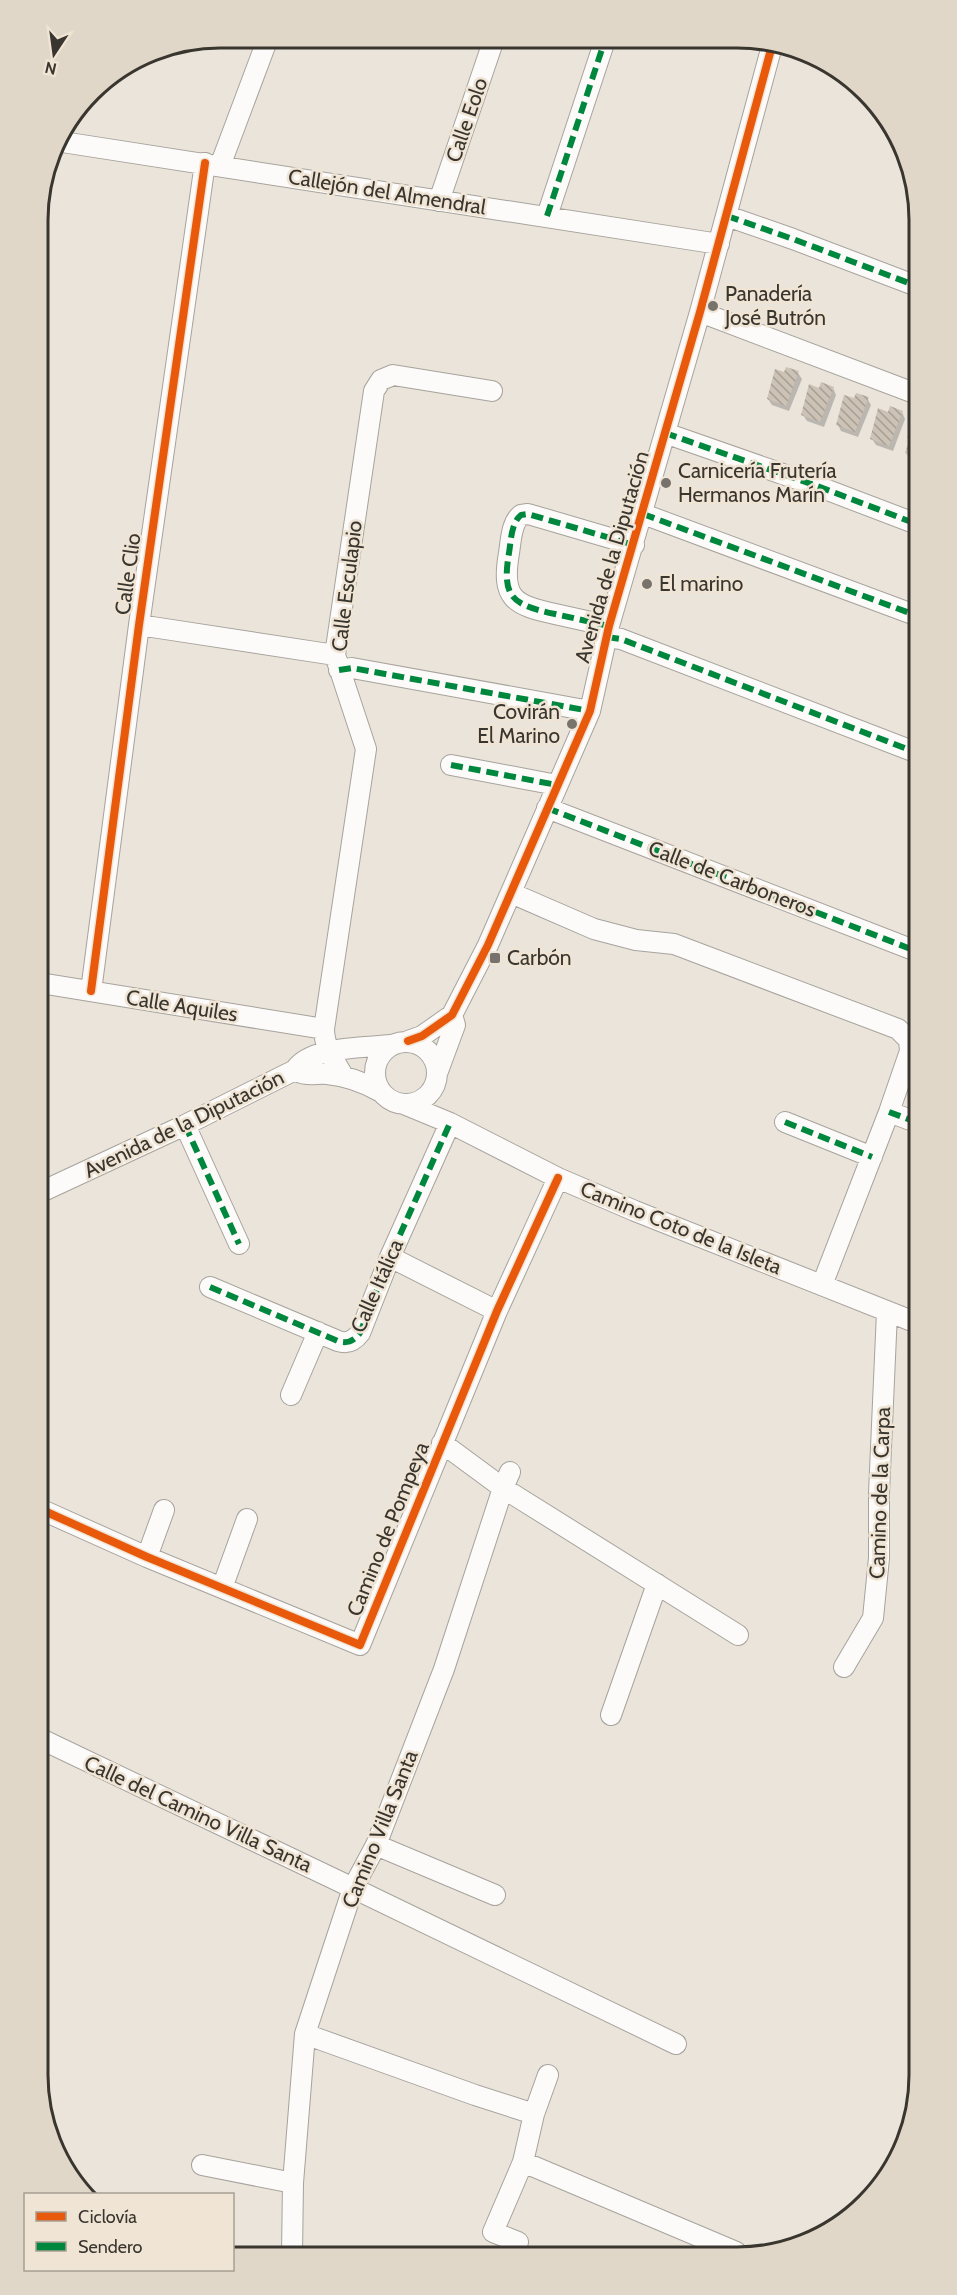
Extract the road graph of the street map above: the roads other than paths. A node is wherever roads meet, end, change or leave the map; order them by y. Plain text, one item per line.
1 (264, 48) edge
2 (491, 48) edge
3 (602, 48) edge
4 (771, 51) edge
5 (67, 143) edge
6 (212, 165) junction
7 (439, 201) junction
8 (547, 216) junction
9 (727, 216) junction
10 (719, 244) junction
11 (909, 283) edge
12 (700, 312) junction
13 (492, 391) dead end
14 (909, 391) edge
15 (665, 433) junction
16 (643, 514) junction
17 (909, 522) edge
18 (634, 545) junction
19 (909, 613) edge
20 (139, 625) junction
21 (608, 632) junction
22 (337, 662) junction
23 (590, 711) junction
24 (909, 750) edge
25 (451, 765) dead end
26 (557, 785) junction
27 (547, 808) junction
28 (511, 893) junction
29 (909, 948) edge
30 (48, 984) edge
31 (91, 991) junction
32 (452, 1015) junction
33 (324, 1029) junction
34 (909, 1040) edge
35 (400, 1043) junction
36 (329, 1052) junction
37 (909, 1054) edge
38 (294, 1071) junction
39 (438, 1075) junction
40 (344, 1077) junction
41 (381, 1092) junction
42 (404, 1104) junction
43 (889, 1112) junction
44 (909, 1119) edge
45 (785, 1122) dead end
46 (450, 1123) junction
47 (185, 1125) junction
48 (872, 1157) junction
49 (558, 1178) junction
50 (48, 1189) edge
51 (239, 1244) dead end
52 (390, 1257) junction
53 (822, 1285) junction
54 (210, 1287) dead end
55 (497, 1311) junction
56 (887, 1312) junction
57 (909, 1320) edge
58 (318, 1332) junction
59 (291, 1395) dead end
60 (442, 1443) junction
61 (506, 1480) junction
62 (164, 1510) dead end
63 (48, 1513) edge
64 (247, 1519) dead end
65 (147, 1557) junction
66 (657, 1584) junction
67 (222, 1588) junction
68 (738, 1635) dead end
69 (844, 1667) dead end
70 (611, 1715) dead end
71 (48, 1743) edge
72 (376, 1845) junction
73 (353, 1888) junction
74 (495, 1895) dead end
75 (305, 2034) junction
76 (676, 2044) dead end
77 (548, 2075) dead end
78 (534, 2114) junction
79 (523, 2162) junction
80 (202, 2164) dead end
81 (293, 2183) junction
82 (518, 2242) dead end
83 (292, 2247) edge
84 (724, 2247) edge

1 - 6 street, Calle Clio
2 - 7 street, Calle Eolo
3 - 8 street
4 - 9 street, Avenida de la Diputación
5 - 6 street, Callejón del Almendral
6 - 7 street, Callejón del Almendral
6 - 20 street, Calle Clio
7 - 8 street, Callejón del Almendral
8 - 10 street, Callejón del Almendral
9 - 10 street, Avenida de la Diputación
9 - 11 street
10 - 12 street, Avenida de la Diputación
12 - 14 street
12 - 15 street, Avenida de la Diputación
13 - 22 street, Calle Esculapio
15 - 16 street, Avenida de la Diputación
15 - 17 street
16 - 18 street, Avenida de la Diputación
16 - 19 street
18 - 21 street, Avenida de la Diputación
18 - 21 street
20 - 22 street
20 - 31 street, Calle Clio
21 - 23 street, Avenida de la Diputación
21 - 24 street
22 - 23 street
22 - 33 street, Calle Esculapio
23 - 26 street, Avenida de la Diputación
25 - 26 street
26 - 27 street, Avenida de la Diputación
27 - 28 street, Avenida de la Diputación
27 - 29 street, Calle de Carboneros
28 - 32 street, Avenida de la Diputación
28 - 34 street
30 - 31 street, Calle Aquiles
31 - 33 street, Calle Aquiles
32 - 35 street, Avenida de la Diputación
32 - 39 street, Avenida de la Diputación
33 - 36 street, Calle Esculapio
35 - 36 street, Avenida de la Diputación
35 - 39 street
35 - 41 street
36 - 38 street, Avenida de la Diputación
36 - 40 street, Calle Esculapio
37 - 43 street
38 - 40 street, Avenida de la Diputación
38 - 47 street, Avenida de la Diputación
39 - 42 street
39 - 46 street
40 - 41 street, Avenida de la Diputación
41 - 42 street
42 - 46 street, Camino Coto de la Isleta
43 - 44 street
43 - 48 street
45 - 48 street
46 - 49 street, Camino Coto de la Isleta
46 - 52 street, Calle Itálica
47 - 50 street, Avenida de la Diputación
47 - 51 street
48 - 53 street
49 - 53 street, Camino Coto de la Isleta
49 - 55 street, Camino de Pompeya
52 - 55 street
52 - 58 street, Calle Itálica
53 - 56 street, Camino Coto de la Isleta
54 - 58 street, Calle Itálica
55 - 60 street, Camino de Pompeya
56 - 57 street, Camino Coto de la Isleta
56 - 69 street, Camino de la Carpa
58 - 59 street
60 - 61 street
60 - 67 street, Camino de Pompeya
61 - 66 street
61 - 72 street, Camino Villa Santa
62 - 65 street
63 - 65 street, Camino de Pompeya
64 - 67 street
65 - 67 street, Camino de Pompeya
66 - 68 street
66 - 70 street
71 - 73 street, Calle del Camino Villa Santa
72 - 73 street, Camino Villa Santa
72 - 74 street
73 - 75 street, Camino Villa Santa
73 - 76 street, Calle del Camino Villa Santa
75 - 78 street
75 - 81 street, Camino Villa Santa
77 - 78 street
78 - 79 street
79 - 82 street
79 - 84 street
80 - 81 street
81 - 83 street, Camino Villa Santa

